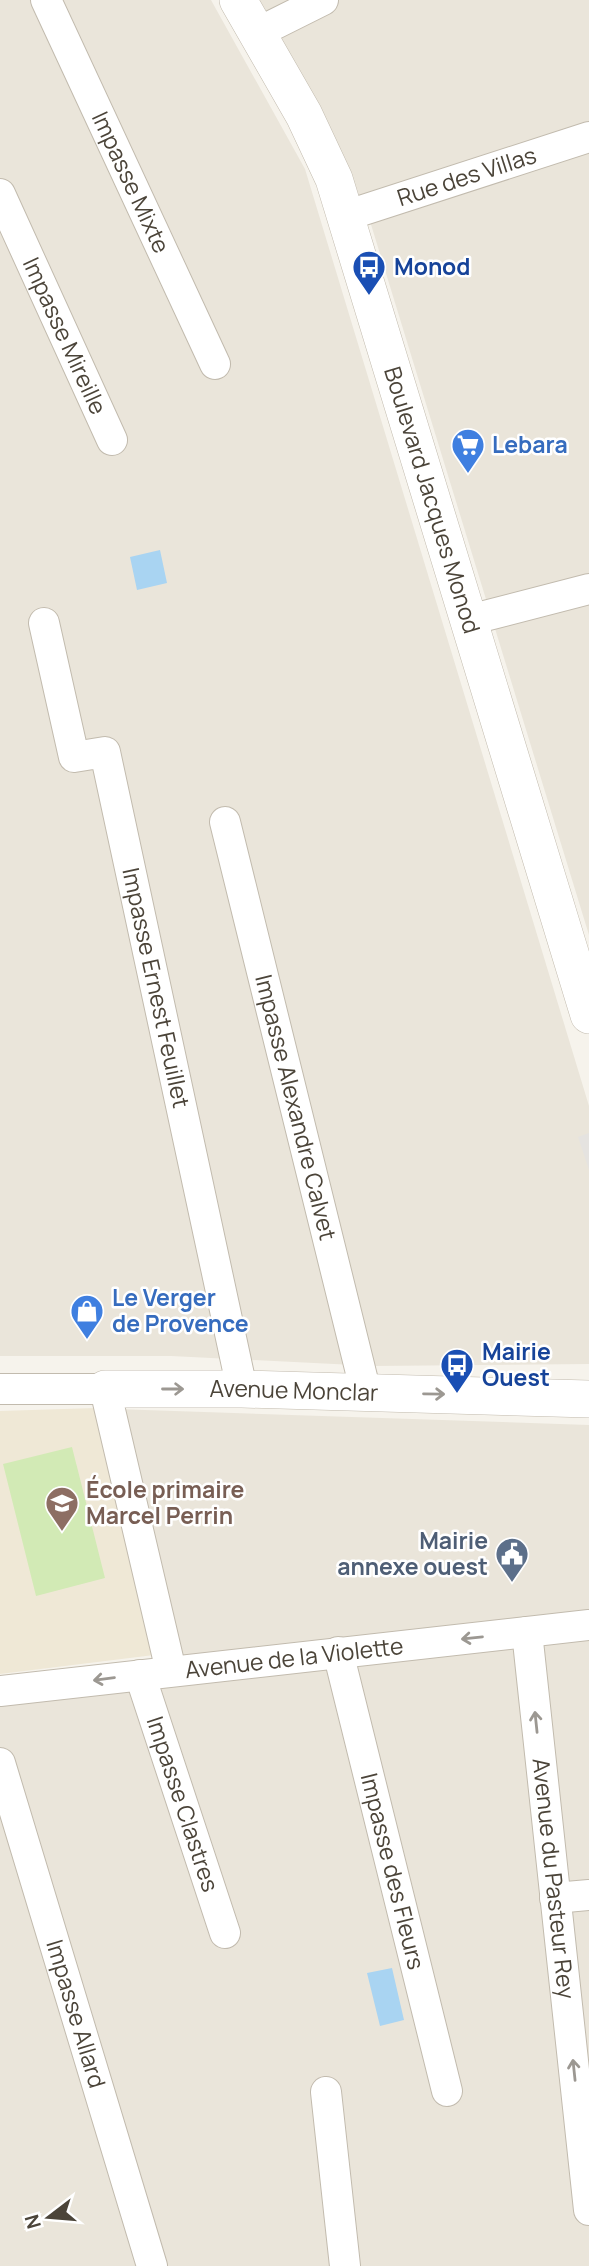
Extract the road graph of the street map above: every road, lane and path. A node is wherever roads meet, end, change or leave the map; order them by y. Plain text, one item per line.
1 (46, 0) edge
2 (238, 0) edge
3 (323, 0) edge
4 (257, 33) junction
5 (589, 137) edge
6 (0, 194) edge
7 (345, 216) junction
8 (215, 364) dead end
9 (113, 440) dead end
10 (589, 589) edge
11 (469, 620) junction
12 (44, 623) dead end
13 (225, 822) dead end
14 (589, 1015) edge
15 (0, 1389) edge
16 (105, 1389) junction
17 (242, 1389) junction
18 (366, 1393) junction
19 (589, 1399) edge
20 (589, 1625) edge
21 (527, 1632) junction
22 (338, 1652) junction
23 (171, 1671) junction
24 (140, 1675) junction
25 (0, 1691) edge
26 (0, 1763) edge
27 (589, 1895) edge
28 (555, 1898) junction
29 (225, 1933) dead end
30 (447, 2091) dead end
31 (326, 2092) dead end
32 (589, 2210) edge
33 (152, 2266) edge
34 (345, 2266) edge

1 - 8 street, Impasse Mixte
2 - 4 street, Boulevard Jacques Monod
3 - 4 street
4 - 7 street, Boulevard Jacques Monod
5 - 7 street, Rue des Villas
6 - 9 street, Impasse Mireille
7 - 11 street, Boulevard Jacques Monod
10 - 11 street
11 - 14 street, Boulevard Jacques Monod
12 - 17 street, Impasse Ernest Feuillet
13 - 18 street, Impasse Alexandre Calvet
15 - 16 street, Avenue Monclar
16 -> 17 street, Avenue Monclar
16 - 23 street
17 - 18 street, Avenue Monclar
18 -> 19 street, Avenue Monclar
20 - 21 street, Avenue de la Violette
21 -> 22 street, Avenue de la Violette
28 -> 21 street, Avenue du Pasteur Rey
22 - 23 street, Avenue de la Violette
22 - 30 street, Impasse des Fleurs
23 - 24 street, Avenue de la Violette
24 -> 25 street, Avenue de la Violette
24 - 29 street, Impasse Clastres
26 - 33 street, Impasse Allard
27 - 28 street
32 -> 28 street, Avenue du Pasteur Rey
31 - 34 street

